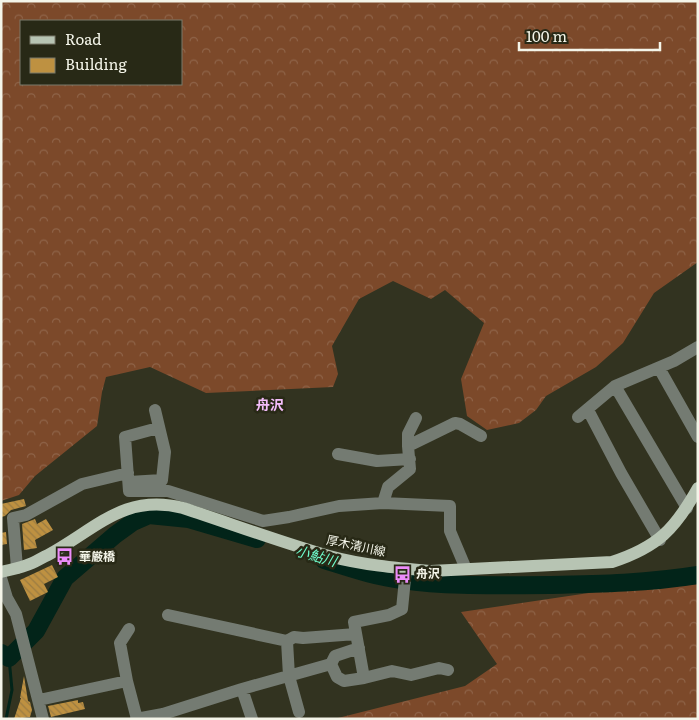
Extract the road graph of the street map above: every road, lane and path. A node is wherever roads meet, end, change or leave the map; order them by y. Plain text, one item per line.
1 (696, 352) edge
2 (659, 368) junction
3 (615, 386) junction
4 (155, 410) dead end
5 (416, 418) dead end
6 (158, 428) junction
7 (481, 436) dead end
8 (698, 437) edge
9 (408, 446) junction
10 (338, 454) dead end
11 (410, 459) junction
12 (128, 478) junction
13 (698, 488) edge
14 (186, 502) junction
15 (383, 503) junction
16 (687, 508) junction
17 (660, 540) junction
18 (17, 568) junction
19 (466, 570) junction
20 (1, 572) edge
21 (406, 573) junction
22 (1, 578) edge
23 (168, 615) dead end
24 (129, 629) dead end
25 (356, 634) junction
26 (287, 641) junction
27 (359, 648) junction
28 (331, 664) junction
29 (448, 670) dead end
30 (290, 676) junction
31 (364, 678) junction
32 (127, 681) junction
33 (242, 689) junction
34 (37, 695) junction
35 (299, 712) dead end
36 (43, 719) edge
37 (137, 719) edge
38 (252, 719) edge

1 - 2 street
2 - 3 street
2 - 8 street
3 - 16 street
3 - 17 street
4 - 6 street
5 - 9 street
6 - 12 street
6 - 12 street
7 - 9 street
9 - 11 street
10 - 11 street
11 - 15 street
12 - 14 street
12 - 18 street
13 - 16 main road, 厚木清川線
14 - 15 street
14 - 18 main road, 厚木清川線
14 - 21 main road, 厚木清川線
15 - 19 street
16 - 17 main road, 厚木清川線
17 - 19 main road, 厚木清川線
18 - 20 main road, 厚木清川線
19 - 21 main road, 厚木清川線
21 - 25 street
22 - 34 street
23 - 26 street
24 - 32 street
25 - 26 street
25 - 27 street
26 - 30 street
27 - 28 street
27 - 31 street
28 - 30 street
28 - 31 street
29 - 31 street
30 - 33 street
30 - 35 street
32 - 34 street
32 - 37 street
33 - 37 street
33 - 38 street
34 - 36 street

